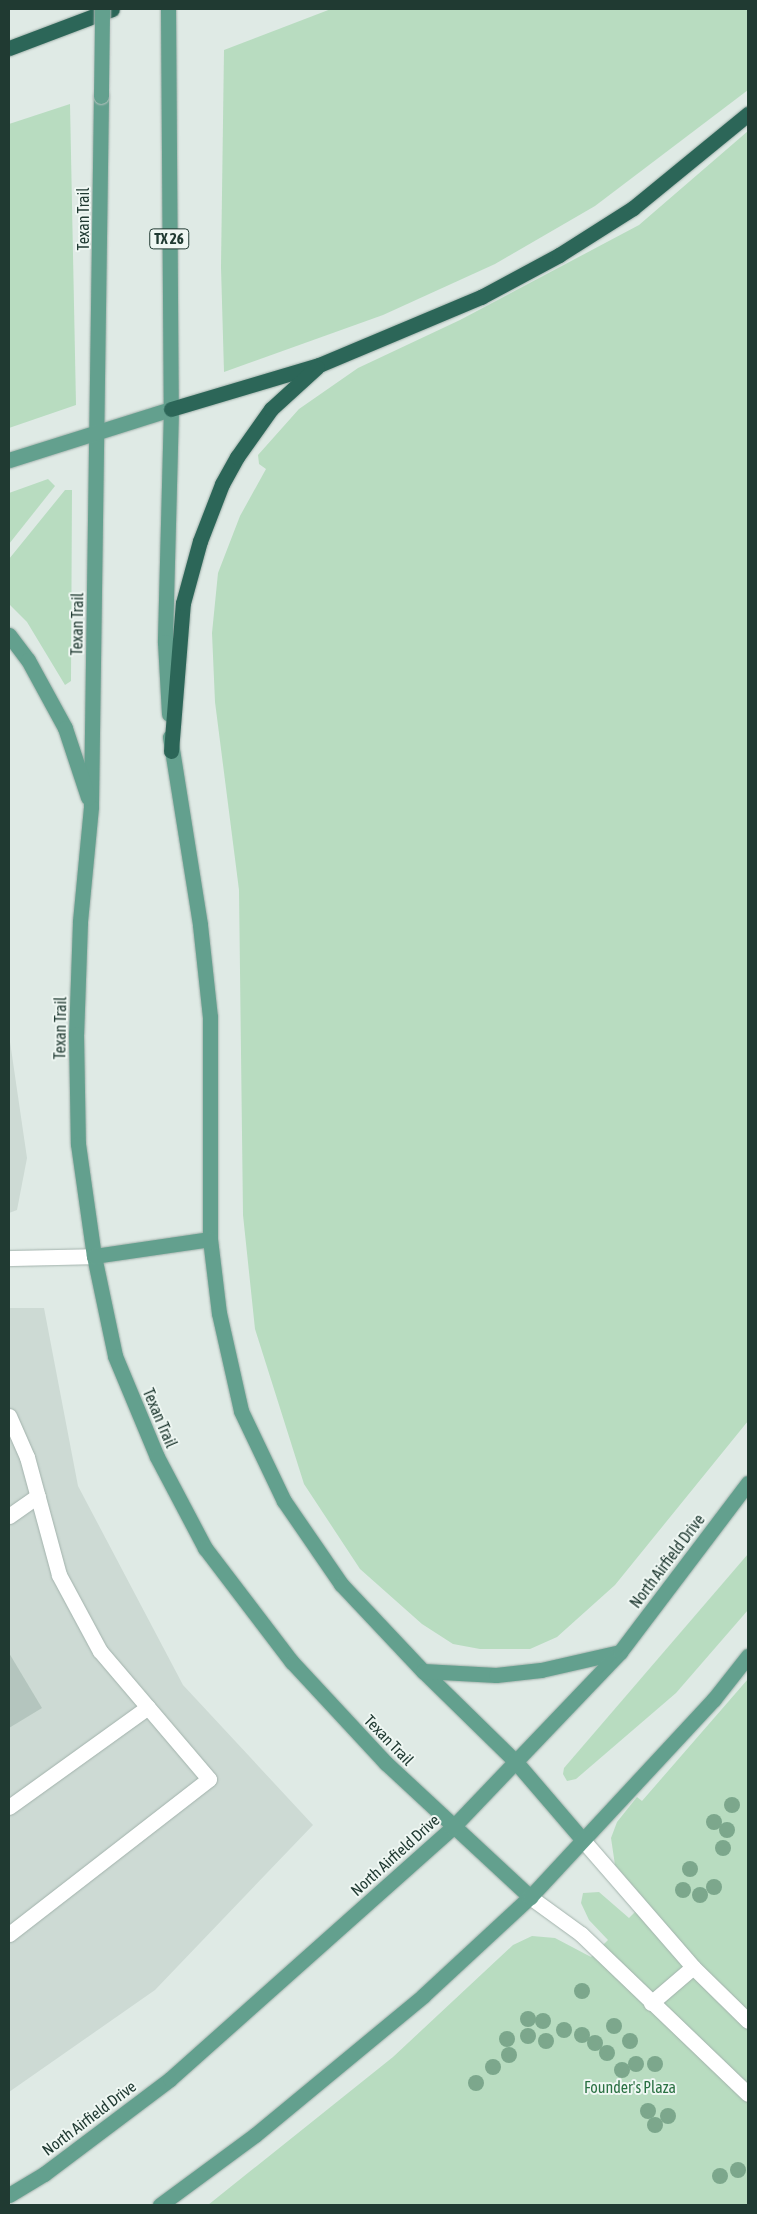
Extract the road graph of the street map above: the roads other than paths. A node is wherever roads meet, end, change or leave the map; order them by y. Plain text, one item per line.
1 (102, 9) edge
2 (112, 9) edge
3 (168, 9) edge
4 (9, 48) edge
5 (748, 114) edge
6 (319, 365) junction
7 (171, 409) junction
8 (99, 431) junction
9 (9, 460) edge
10 (9, 636) edge
11 (171, 751) junction
12 (91, 807) junction
13 (210, 1239) junction
14 (94, 1256) junction
15 (9, 1258) edge
16 (9, 1416) edge
17 (748, 1483) edge
18 (38, 1496) junction
19 (9, 1516) edge
20 (620, 1652) junction
21 (748, 1656) edge
22 (423, 1671) junction
23 (148, 1707) junction
24 (515, 1761) junction
25 (9, 1807) edge
26 (452, 1828) junction
27 (581, 1838) junction
28 (530, 1897) junction
29 (9, 1934) edge
30 (692, 1968) junction
31 (652, 2003) junction
32 (748, 2021) edge
33 (748, 2094) edge
34 (9, 2195) edge
35 (160, 2205) edge

1 - 8 main road, Texan Trail, bridge
2 - 4 highway
3 - 7 main road, TX 26
5 - 6 highway
6 - 7 highway
6 - 11 highway
7 - 8 main road
7 - 11 main road
8 - 9 main road
8 - 12 main road, Texan Trail
10 - 12 main road
11 - 13 main road
12 - 14 main road, Texan Trail
13 - 14 main road
13 - 22 main road
14 - 15 lane
14 - 26 main road, Texan Trail
16 - 18 lane
17 - 20 main road, North Airfield Drive
18 - 19 lane
18 - 23 lane
20 - 22 main road
20 - 24 main road, North Airfield Drive
21 - 27 main road
22 - 24 main road
23 - 25 lane
23 - 29 lane
24 - 26 main road, North Airfield Drive
24 - 27 main road
26 - 28 main road, Texan Trail
26 - 34 main road, North Airfield Drive
27 - 28 main road
27 - 30 lane
28 - 31 lane
28 - 35 main road
30 - 31 lane
30 - 32 lane
31 - 33 lane

